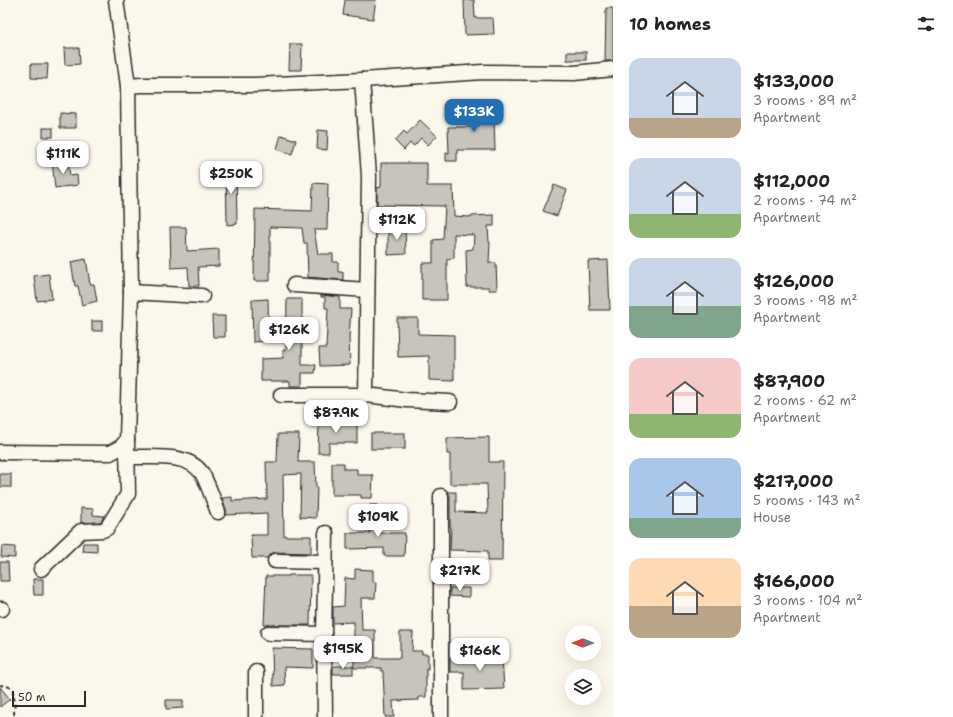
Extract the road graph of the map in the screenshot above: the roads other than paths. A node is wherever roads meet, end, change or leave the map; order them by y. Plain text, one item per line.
1 (116, 0) edge
2 (613, 69) edge
3 (362, 80) junction
4 (128, 86) junction
5 (294, 285) dead end
6 (367, 290) junction
7 (131, 292) junction
8 (202, 296) dead end
9 (281, 395) dead end
10 (366, 395) junction
11 (450, 402) dead end
12 (127, 440) junction
13 (0, 452) edge
14 (127, 457) junction
15 (441, 496) dead end
16 (218, 512) dead end
17 (326, 533) dead end
18 (275, 561) dead end
19 (325, 562) junction
20 (41, 569) dead end
21 (268, 633) dead end
22 (324, 634) junction
23 (256, 672) dead end
24 (256, 717) edge
25 (325, 717) edge
26 (441, 717) edge

1 - 4 street
2 - 3 street
3 - 4 street
3 - 6 street
4 - 7 street
5 - 6 street
6 - 10 street
7 - 8 street
7 - 12 street
9 - 10 street
10 - 11 street
12 - 13 street
12 - 14 street
14 - 16 street
14 - 20 street
15 - 26 street
17 - 19 street
18 - 19 street
19 - 22 street
21 - 22 street
22 - 25 street
23 - 24 street

